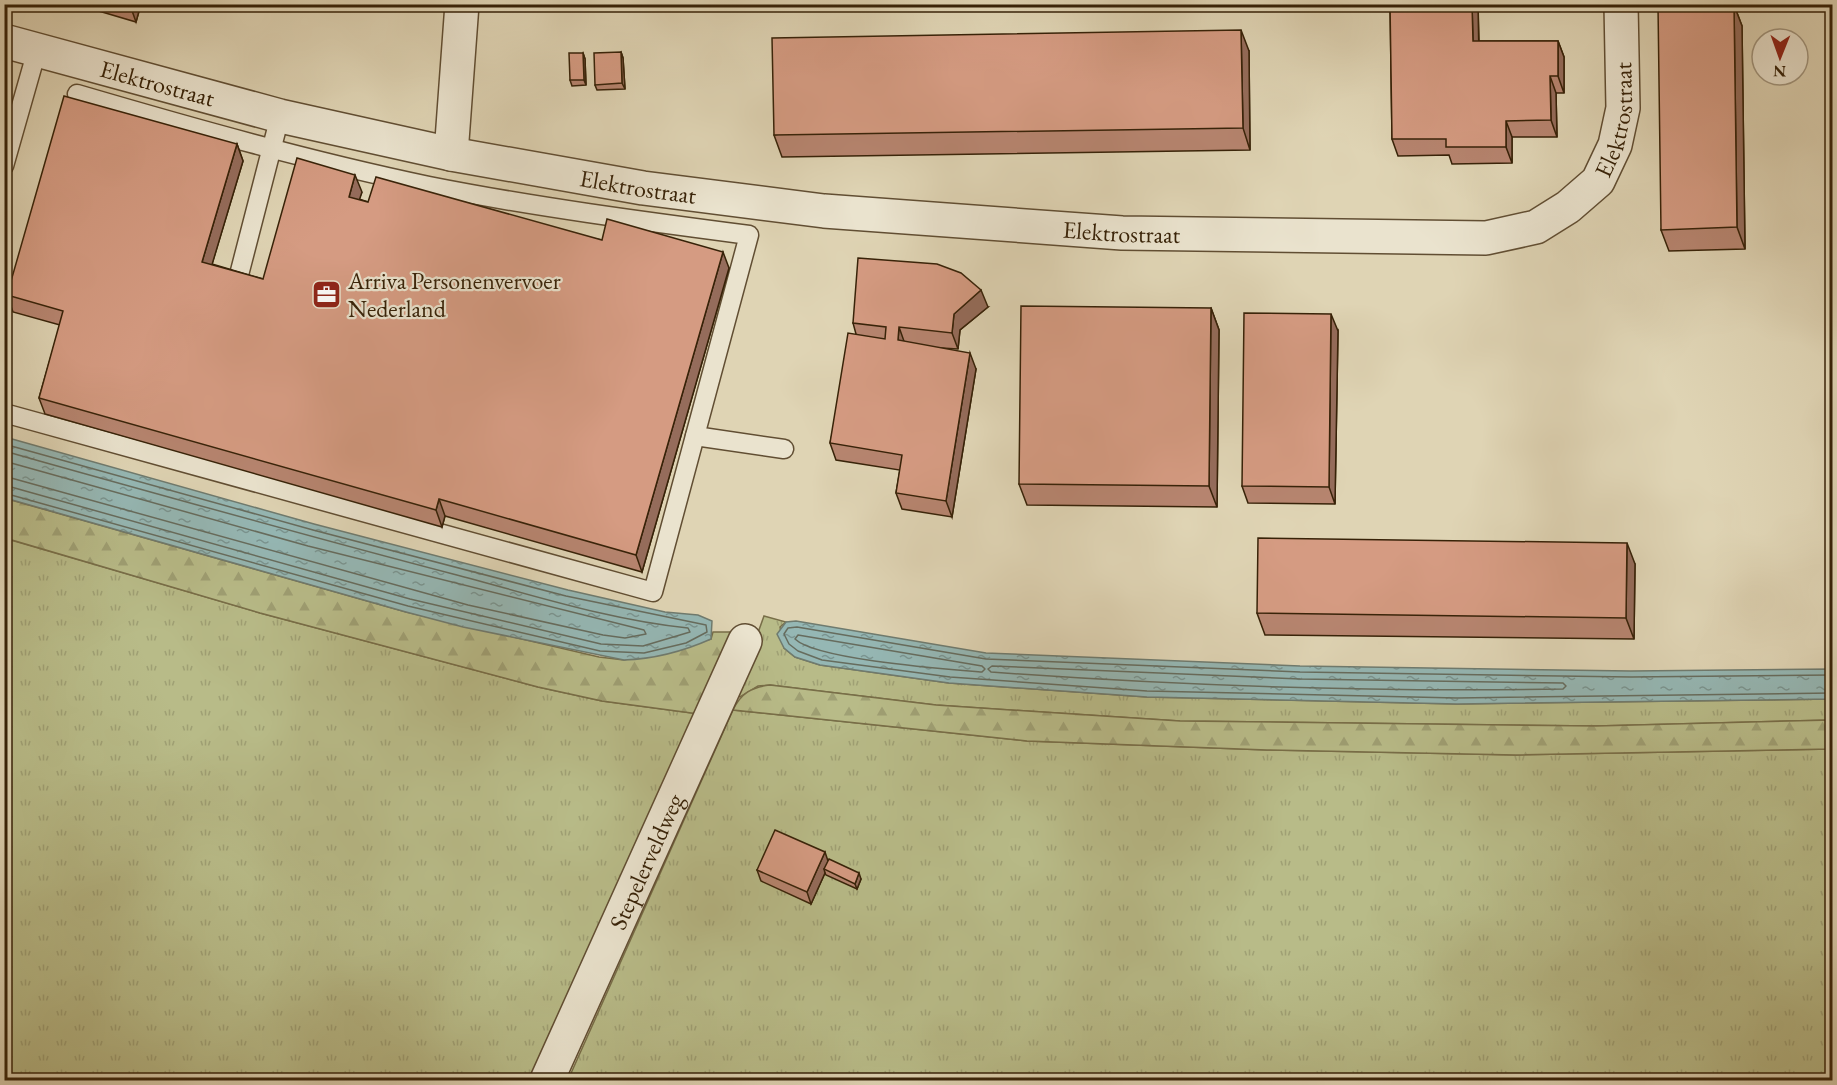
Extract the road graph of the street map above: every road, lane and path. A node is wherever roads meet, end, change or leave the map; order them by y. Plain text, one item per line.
1 (462, 4) edge
2 (1621, 4) edge
3 (4, 41) edge
4 (37, 50) junction
5 (155, 83) junction
6 (77, 94) dead end
7 (147, 115) junction
8 (280, 116) junction
9 (273, 150) junction
10 (451, 154) junction
11 (4, 166) edge
12 (571, 175) junction
13 (431, 186) junction
14 (565, 208) junction
15 (240, 271) edge
16 (4, 413) edge
17 (695, 436) junction
18 (784, 449) dead end
19 (745, 641) dead end
20 (547, 1080) edge

1 - 10 street
2 - 12 street, Elektrostraat
3 - 4 street, Elektrostraat
4 - 5 street, Elektrostraat
4 - 11 lane
5 - 7 lane
5 - 8 street, Elektrostraat
6 - 7 lane
7 - 9 lane
8 - 9 lane
8 - 10 street, Elektrostraat
9 - 13 lane
9 - 15 lane
10 - 12 street, Elektrostraat
10 - 13 lane
12 - 14 lane
13 - 14 lane
14 - 17 lane
16 - 17 lane
17 - 18 lane
19 - 20 street, Stepelerveldweg

